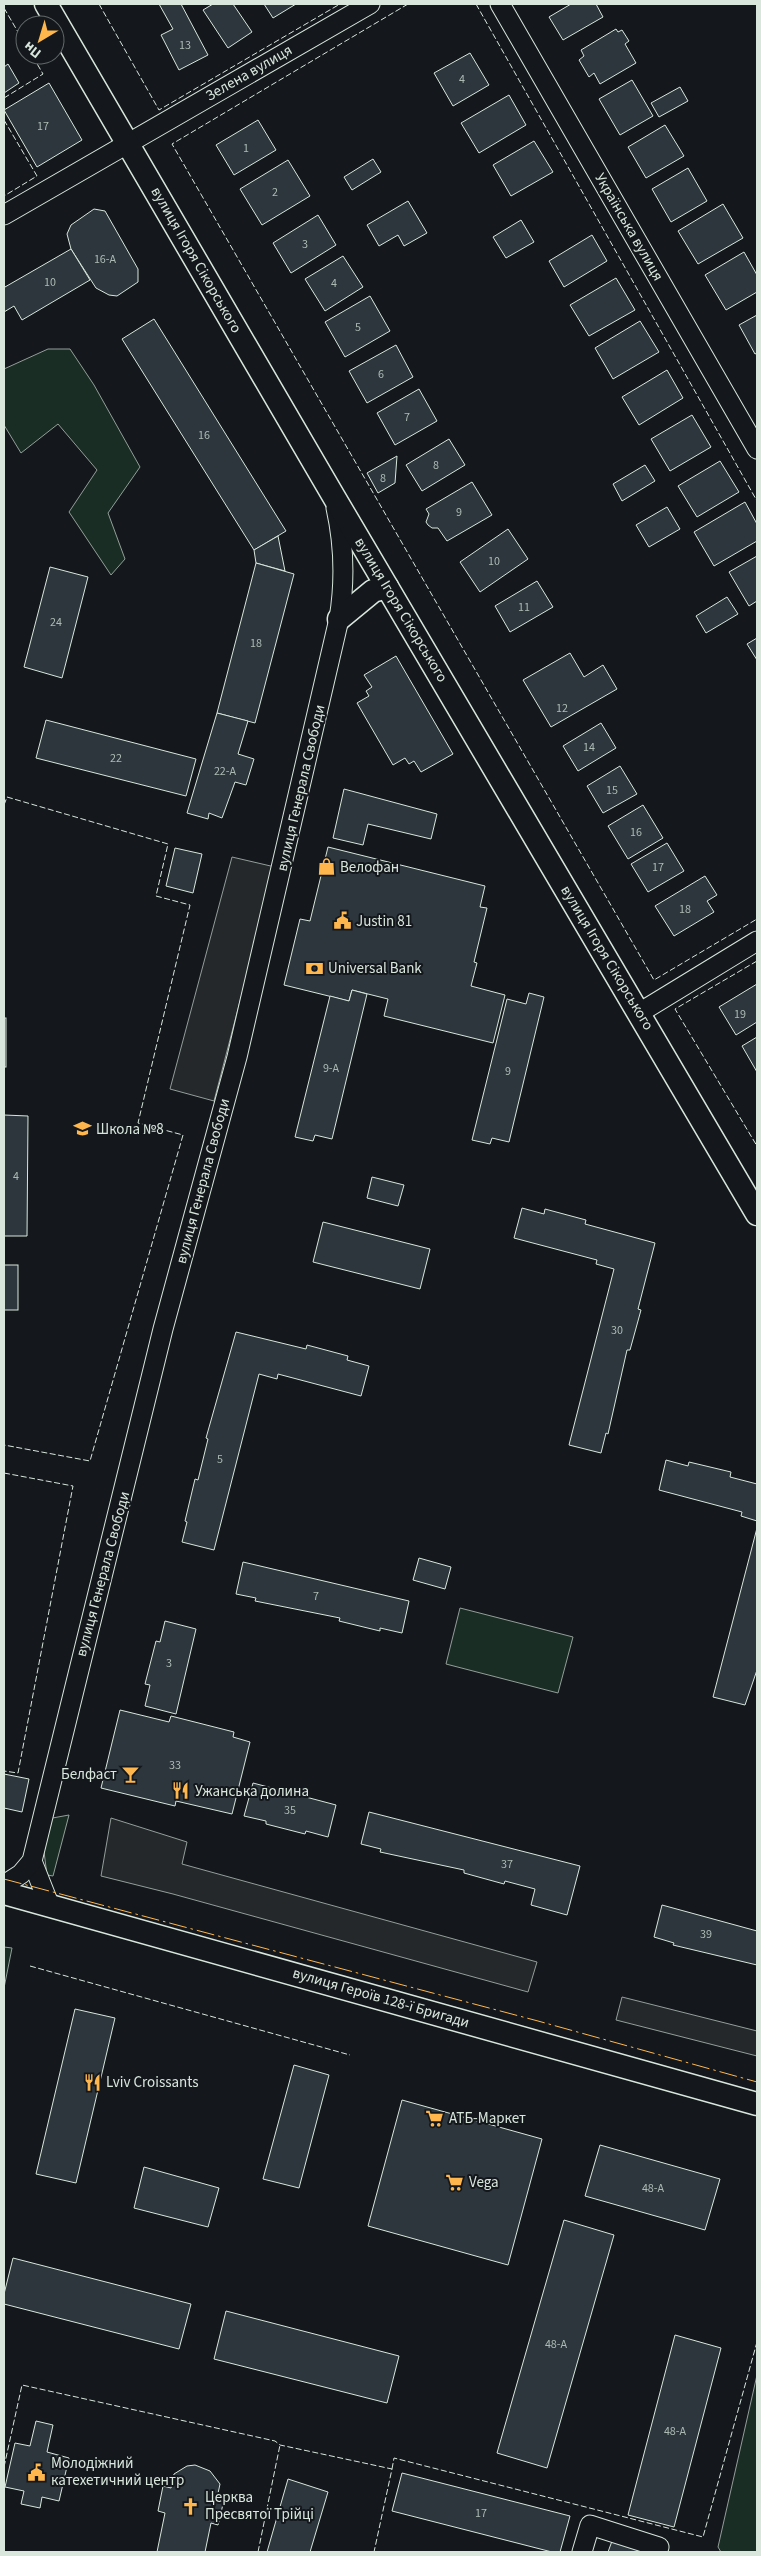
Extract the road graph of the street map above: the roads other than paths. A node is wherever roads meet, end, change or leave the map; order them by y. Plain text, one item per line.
1 (46, 4) edge
2 (370, 4) edge
3 (500, 4) edge
4 (127, 142) junction
5 (4, 215) edge
6 (757, 449) edge
7 (334, 498) junction
8 (387, 586) junction
9 (339, 619) junction
10 (757, 941) edge
11 (639, 1013) junction
12 (757, 1214) edge
13 (32, 1861) junction
14 (4, 1885) edge
15 (4, 1893) edge
16 (49, 1904) junction
17 (757, 2104) edge
18 (582, 2552) edge
19 (657, 2552) edge

1 - 4 street, вулиця Ігоря Сікорського
2 - 4 street, Зелена вулиця
3 - 6 street, Українська вулиця
4 - 5 street, Зелена вулиця
4 - 7 street, вулиця Ігоря Сікорського
7 - 8 street, вулиця Ігоря Сікорського
7 - 9 street, вулиця Генерала Свободи
8 - 9 street
8 - 11 street, вулиця Ігоря Сікорського
9 - 13 street, вулиця Генерала Свободи
10 - 11 street
11 - 12 street, вулиця Ігоря Сікорського
13 - 14 street
13 - 16 street
15 - 16 street, вулиця Героїв 128-ї Бригади
16 - 17 street, вулиця Героїв 128-ї Бригади
18 - 19 street

